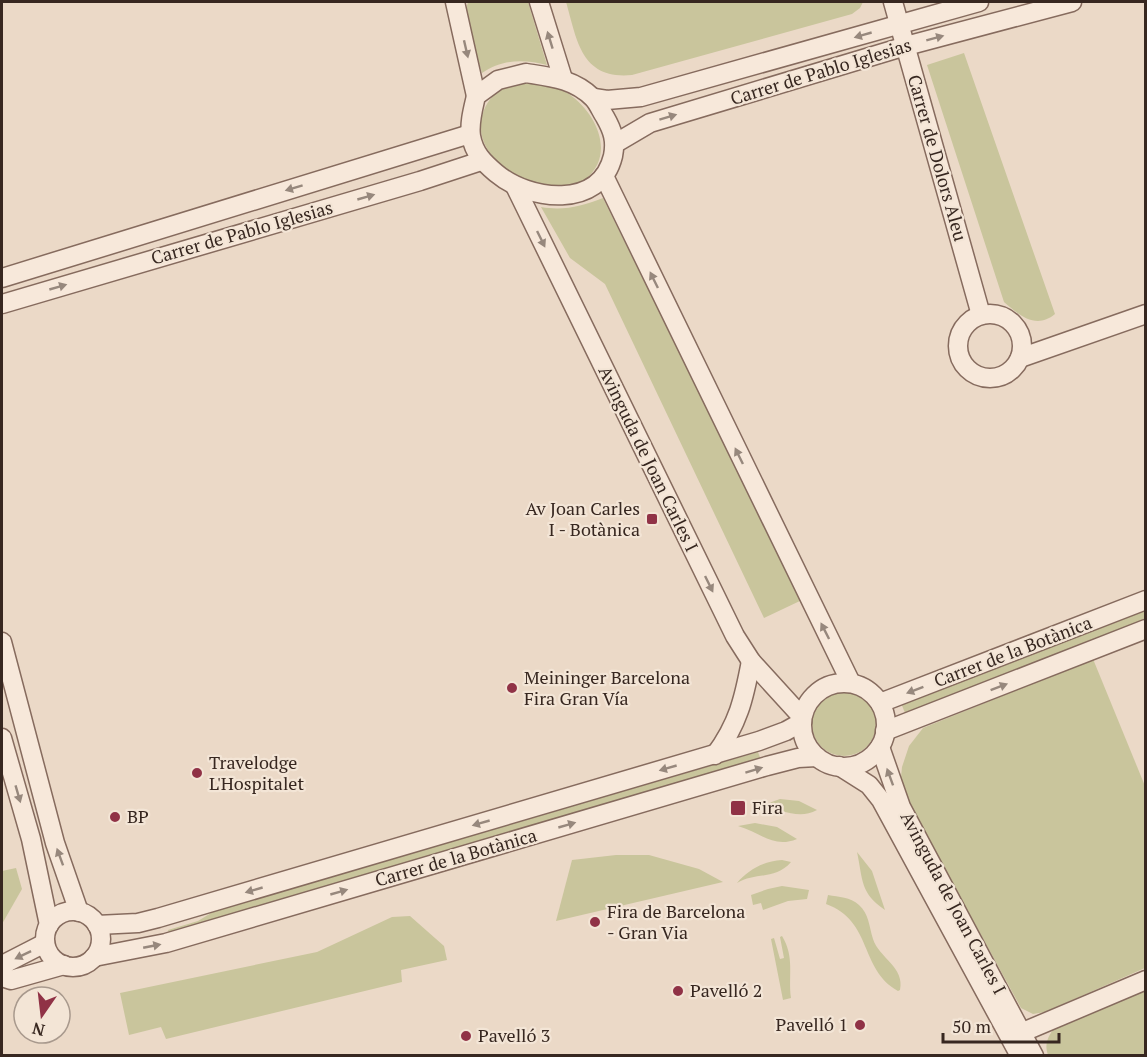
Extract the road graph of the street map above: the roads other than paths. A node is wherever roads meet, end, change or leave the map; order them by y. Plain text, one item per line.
1 (455, 2) edge
2 (539, 2) edge
3 (893, 2) edge
4 (980, 2) edge
5 (1072, 2) edge
6 (1029, 7) edge
7 (899, 25) junction
8 (906, 46) junction
9 (563, 78) junction
10 (476, 96) junction
11 (594, 98) junction
12 (470, 134) junction
13 (616, 143) junction
14 (481, 161) junction
15 (604, 176) junction
16 (515, 186) junction
17 (2, 278) edge
18 (2, 304) edge
19 (1146, 314) edge
20 (981, 315) junction
21 (1020, 358) junction
22 (1146, 600) edge
23 (1146, 629) edge
24 (2, 642) edge
25 (751, 661) junction
26 (851, 683) junction
27 (880, 703) junction
28 (802, 719) junction
29 (2, 738) edge
30 (883, 739) junction
31 (715, 755) junction
32 (817, 757) junction
33 (839, 766) junction
34 (79, 912) junction
35 (97, 925) junction
36 (47, 934) junction
37 (94, 957) junction
38 (64, 965) junction
39 (2, 968) edge
40 (2, 977) edge
41 (1146, 980) edge
42 (1023, 1032) junction
43 (1020, 1056) edge
44 (1034, 1056) edge

1 -> 10 street
9 -> 2 street
3 - 7 street, Carrer de Dolors Aleu
4 - 7 street, Carrer de Pablo Iglesias
5 - 6 street, Carrer de Pablo Iglesias
8 -> 6 street, Carrer de Pablo Iglesias
7 - 8 street, Carrer de Dolors Aleu
7 -> 11 street, Carrer de Pablo Iglesias
13 -> 8 street, Carrer de Pablo Iglesias
8 - 20 street, Carrer de Dolors Aleu
9 - 10 street
9 - 11 street
10 - 12 street
11 - 13 street
12 - 14 street
12 -> 17 street, Carrer de Pablo Iglesias
13 - 15 street
14 - 16 street
18 -> 14 street, Carrer de Pablo Iglesias
15 - 16 street
26 -> 15 street
16 -> 25 street, Avinguda de Joan Carles I
19 - 21 street
20 - 21 street
20 - 21 street
22 -> 27 street, Carrer de la Botànica
30 -> 23 street, Carrer de la Botànica
34 -> 24 street
25 - 28 street, Avinguda de Joan Carles I
25 - 31 street
26 - 27 street
26 - 28 street
27 - 30 street
28 - 31 street, Carrer de la Botànica
28 - 32 street
29 -> 36 street
30 - 33 street
42 -> 30 street, Avinguda de Joan Carles I
31 -> 35 street, Carrer de la Botànica
32 - 33 street
37 -> 32 street, Carrer de la Botànica
33 - 43 street, Avinguda de Joan Carles I
34 - 35 street
34 - 36 street
35 - 37 street
36 - 38 street
36 -> 39 street
37 - 38 street
38 - 40 street
41 - 42 street
42 - 44 street, Avinguda de Joan Carles I

